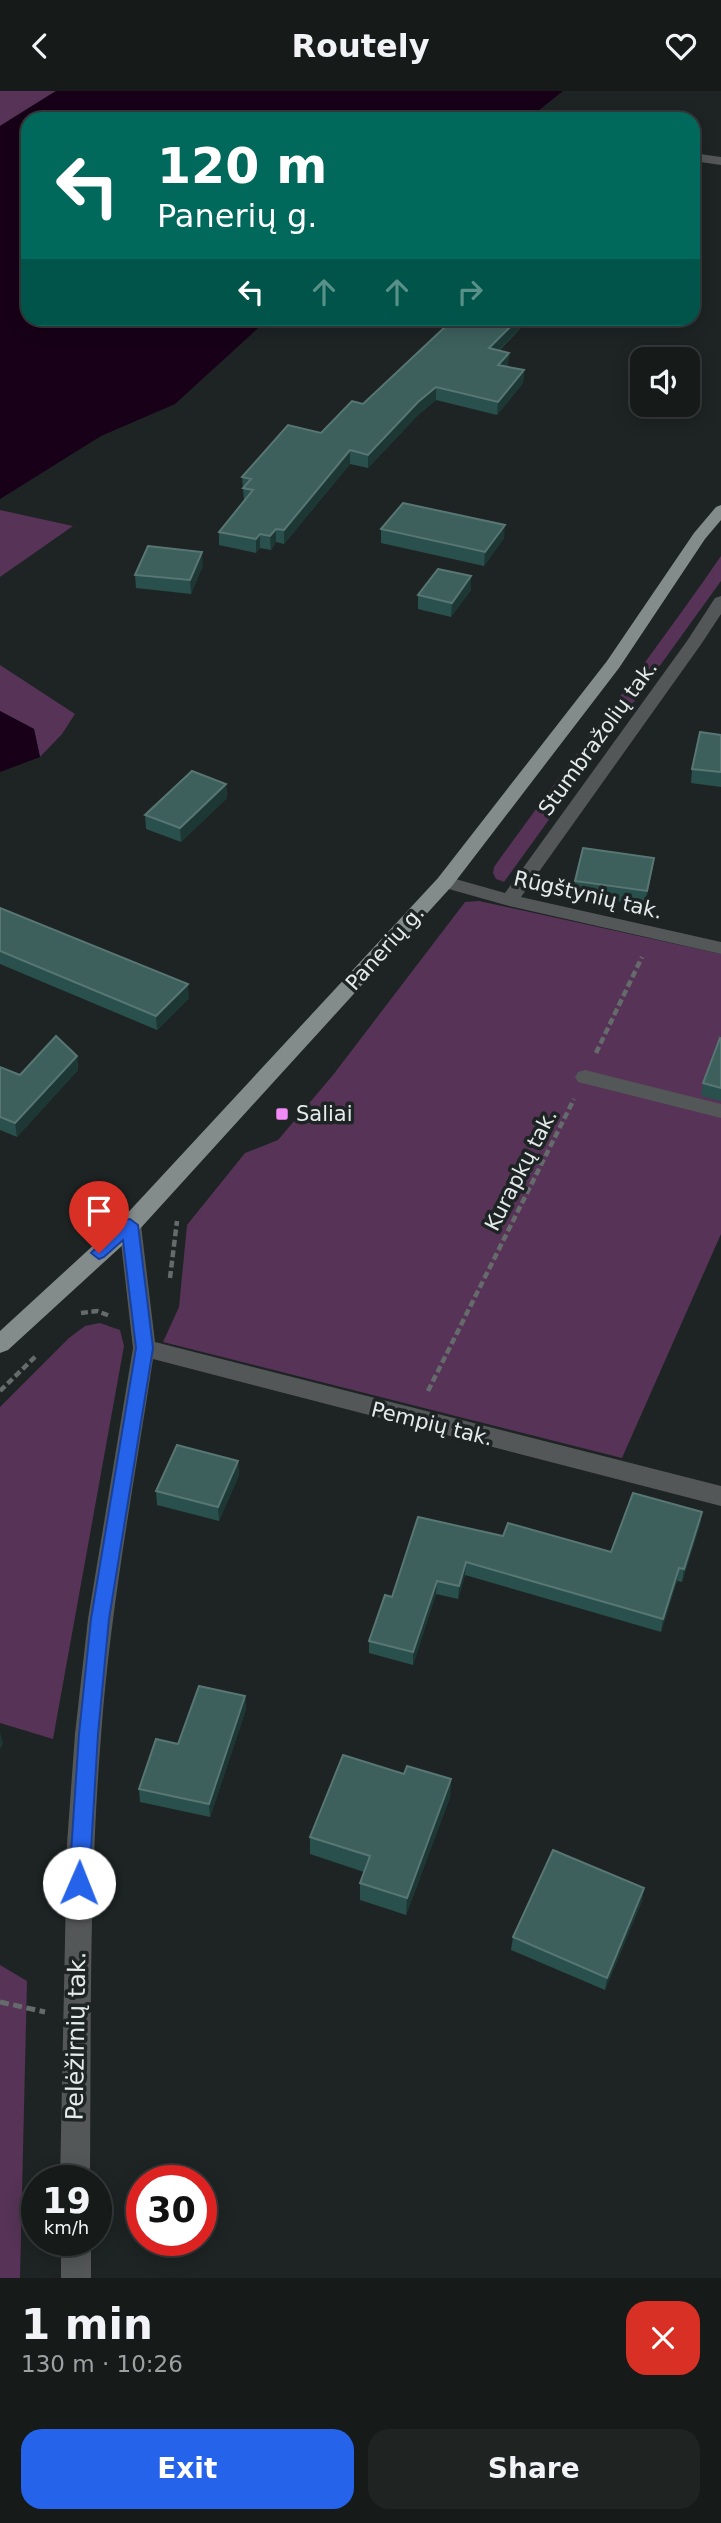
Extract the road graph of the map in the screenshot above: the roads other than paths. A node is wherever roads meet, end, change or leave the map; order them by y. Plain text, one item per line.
1 (700, 158) edge
2 (721, 162) edge
3 (721, 510) edge
4 (721, 601) edge
5 (445, 882) junction
6 (509, 900) junction
7 (721, 948) edge
8 (585, 1077) road end
9 (721, 1111) edge
10 (130, 1225) junction
11 (0, 1344) edge
12 (144, 1348) junction
13 (721, 1496) edge
14 (75, 2165) edge
15 (76, 2256) edge
16 (76, 2278) edge

1 - 2 street
3 - 5 main road, Panerių g.
4 - 6 street, Stumbražolių tak.
5 - 6 street, Rūgštynių tak.
5 - 10 main road, Panerių g.
6 - 7 street, Rūgštynių tak.
8 - 9 street
10 - 11 main road, Panerių g.
10 - 12 street, Pelėžirnių tak.
12 - 13 street, Pempių tak.
12 - 14 street, Pelėžirnių tak.
15 - 16 street

